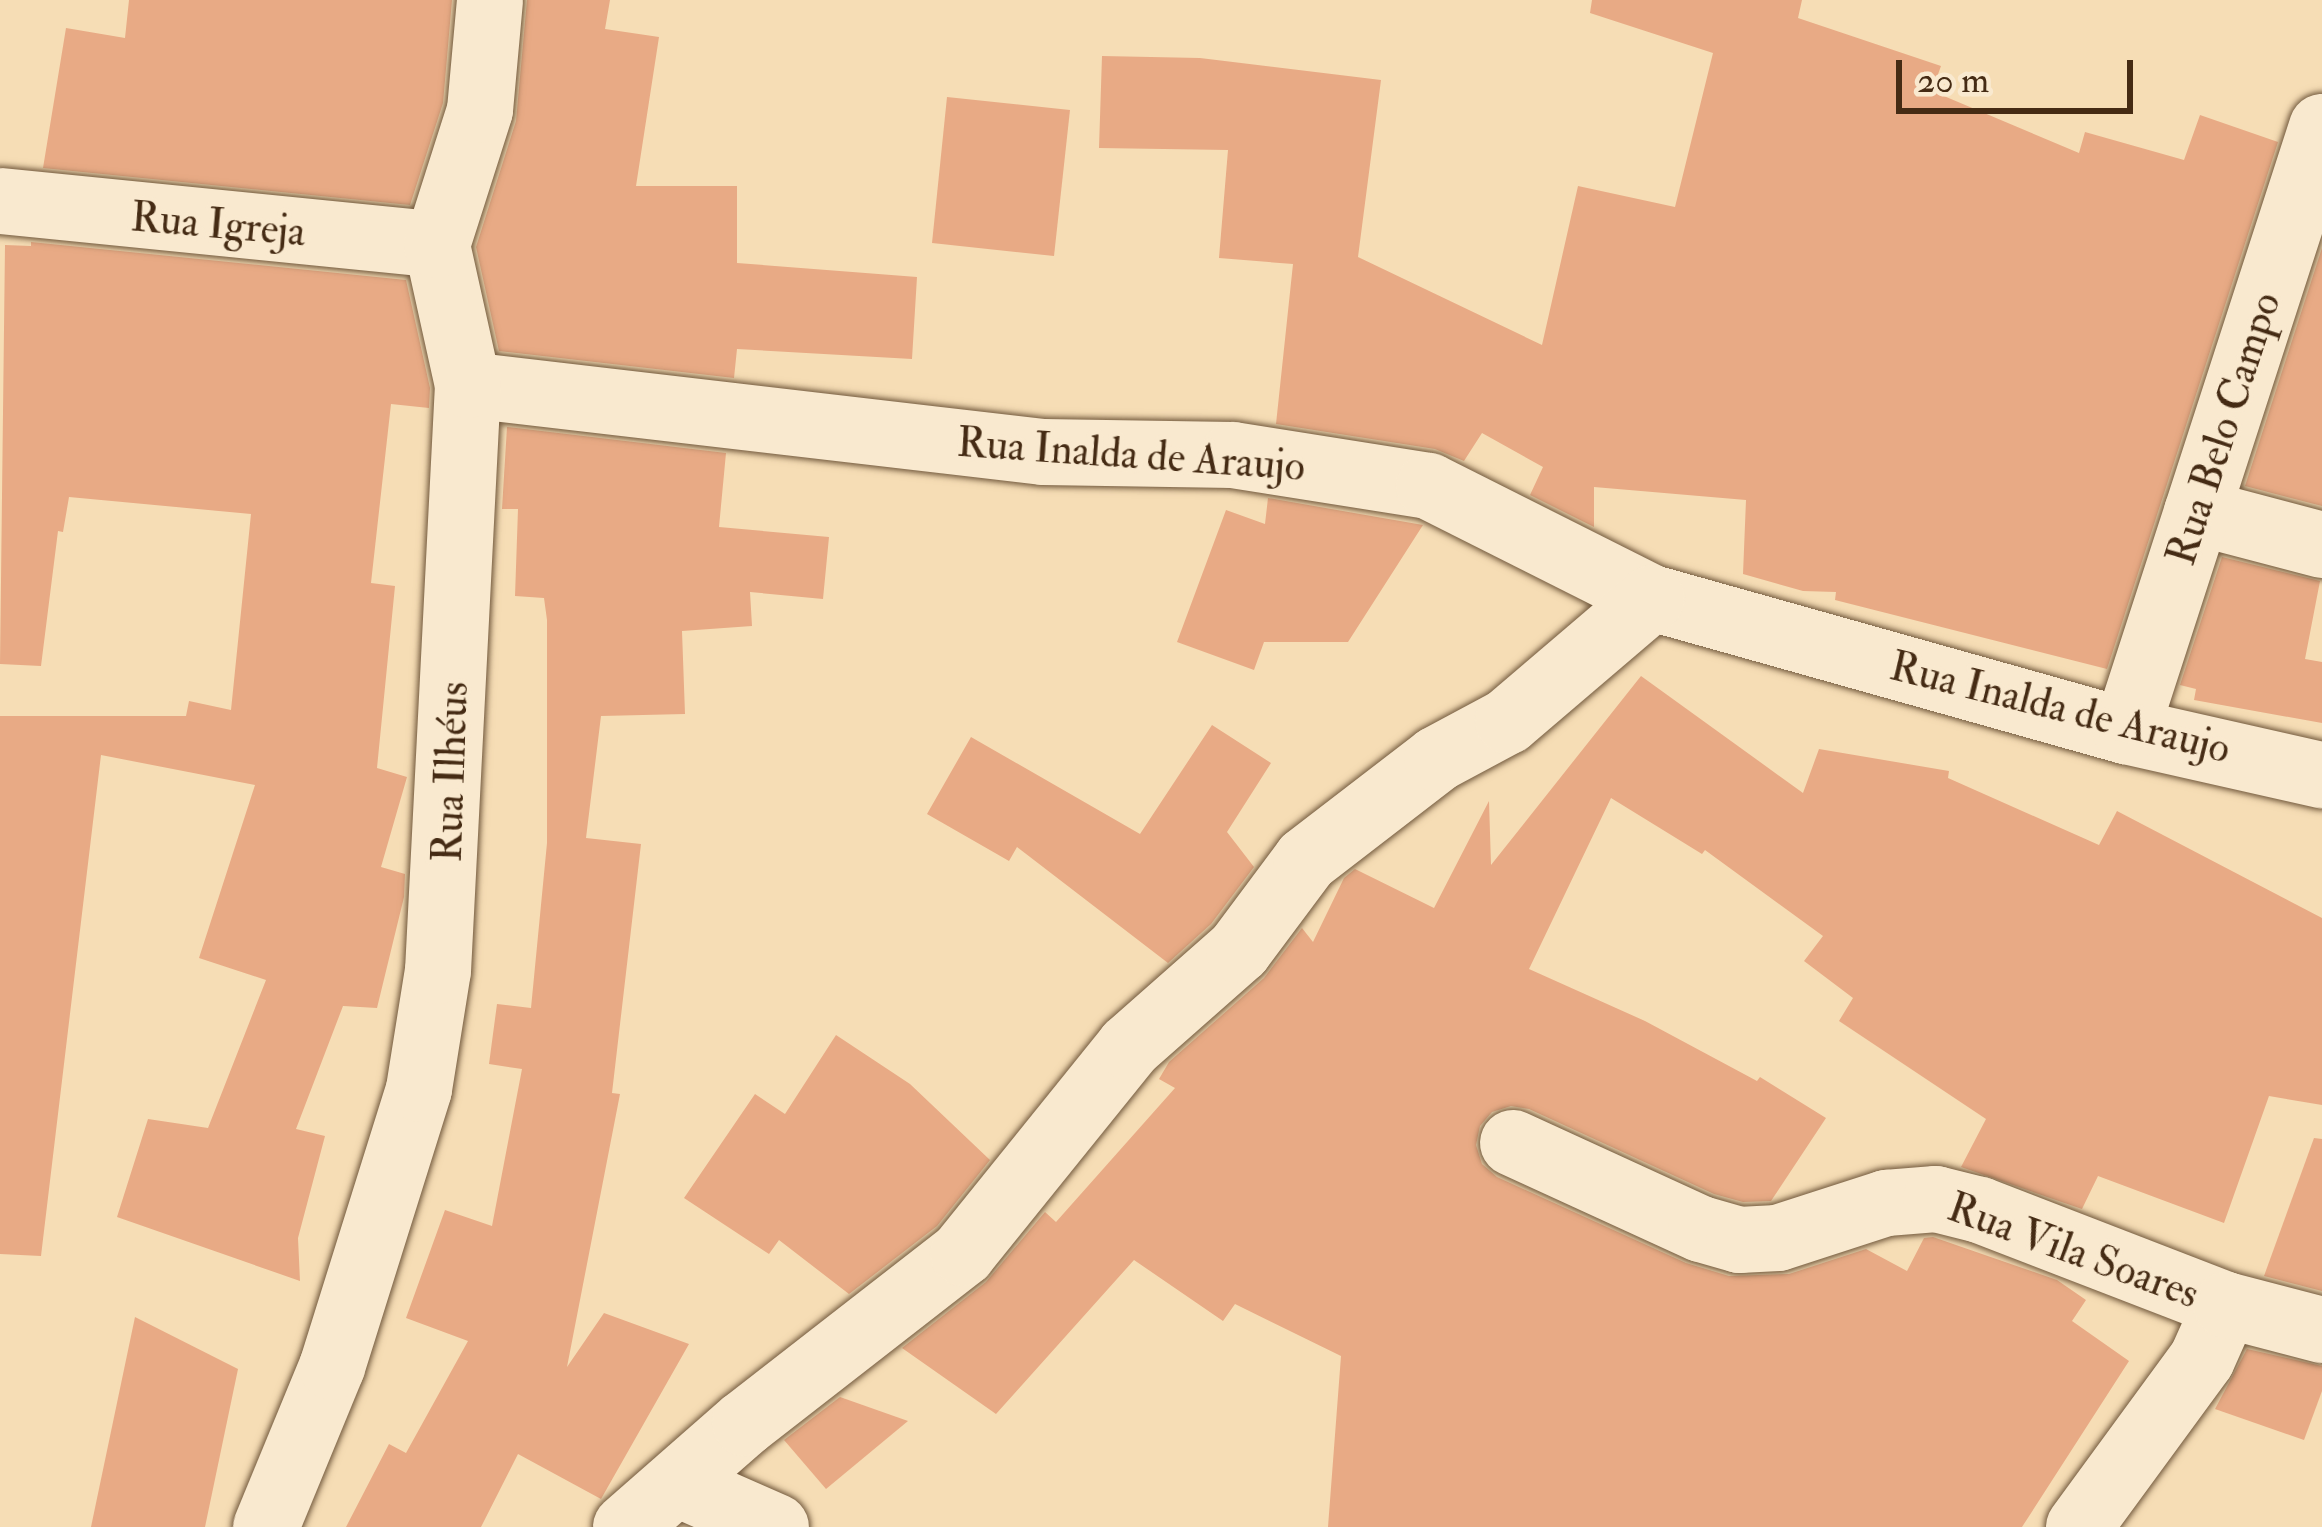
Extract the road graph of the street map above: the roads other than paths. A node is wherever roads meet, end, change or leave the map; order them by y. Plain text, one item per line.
1 (490, 0) edge
2 (2322, 127) edge
3 (0, 201) edge
4 (437, 245) junction
5 (468, 385) junction
6 (2197, 512) junction
7 (2322, 544) edge
8 (1652, 598) junction
9 (2126, 731) junction
10 (2322, 775) edge
11 (1513, 1143) dead end
12 (2226, 1305) junction
13 (2322, 1330) edge
14 (679, 1484) junction
15 (266, 1527) edge
16 (626, 1527) edge
17 (776, 1527) edge
18 (2079, 1527) edge

1 - 4 street
2 - 6 street, Rua Belo Campo
3 - 4 street, Rua Igreja
4 - 5 street, Rua Ilhéus
5 - 8 street, Rua Inalda de Araujo
5 - 15 street, Rua Ilhéus
6 - 7 street
6 - 9 street, Rua Belo Campo
8 - 9 street, Rua Inalda de Araujo
8 - 14 street
9 - 10 street, Rua Inalda de Araujo
11 - 12 street, Rua Vila Soares
12 - 13 street, Rua Vila Soares
12 - 18 street
14 - 16 street
14 - 17 street

